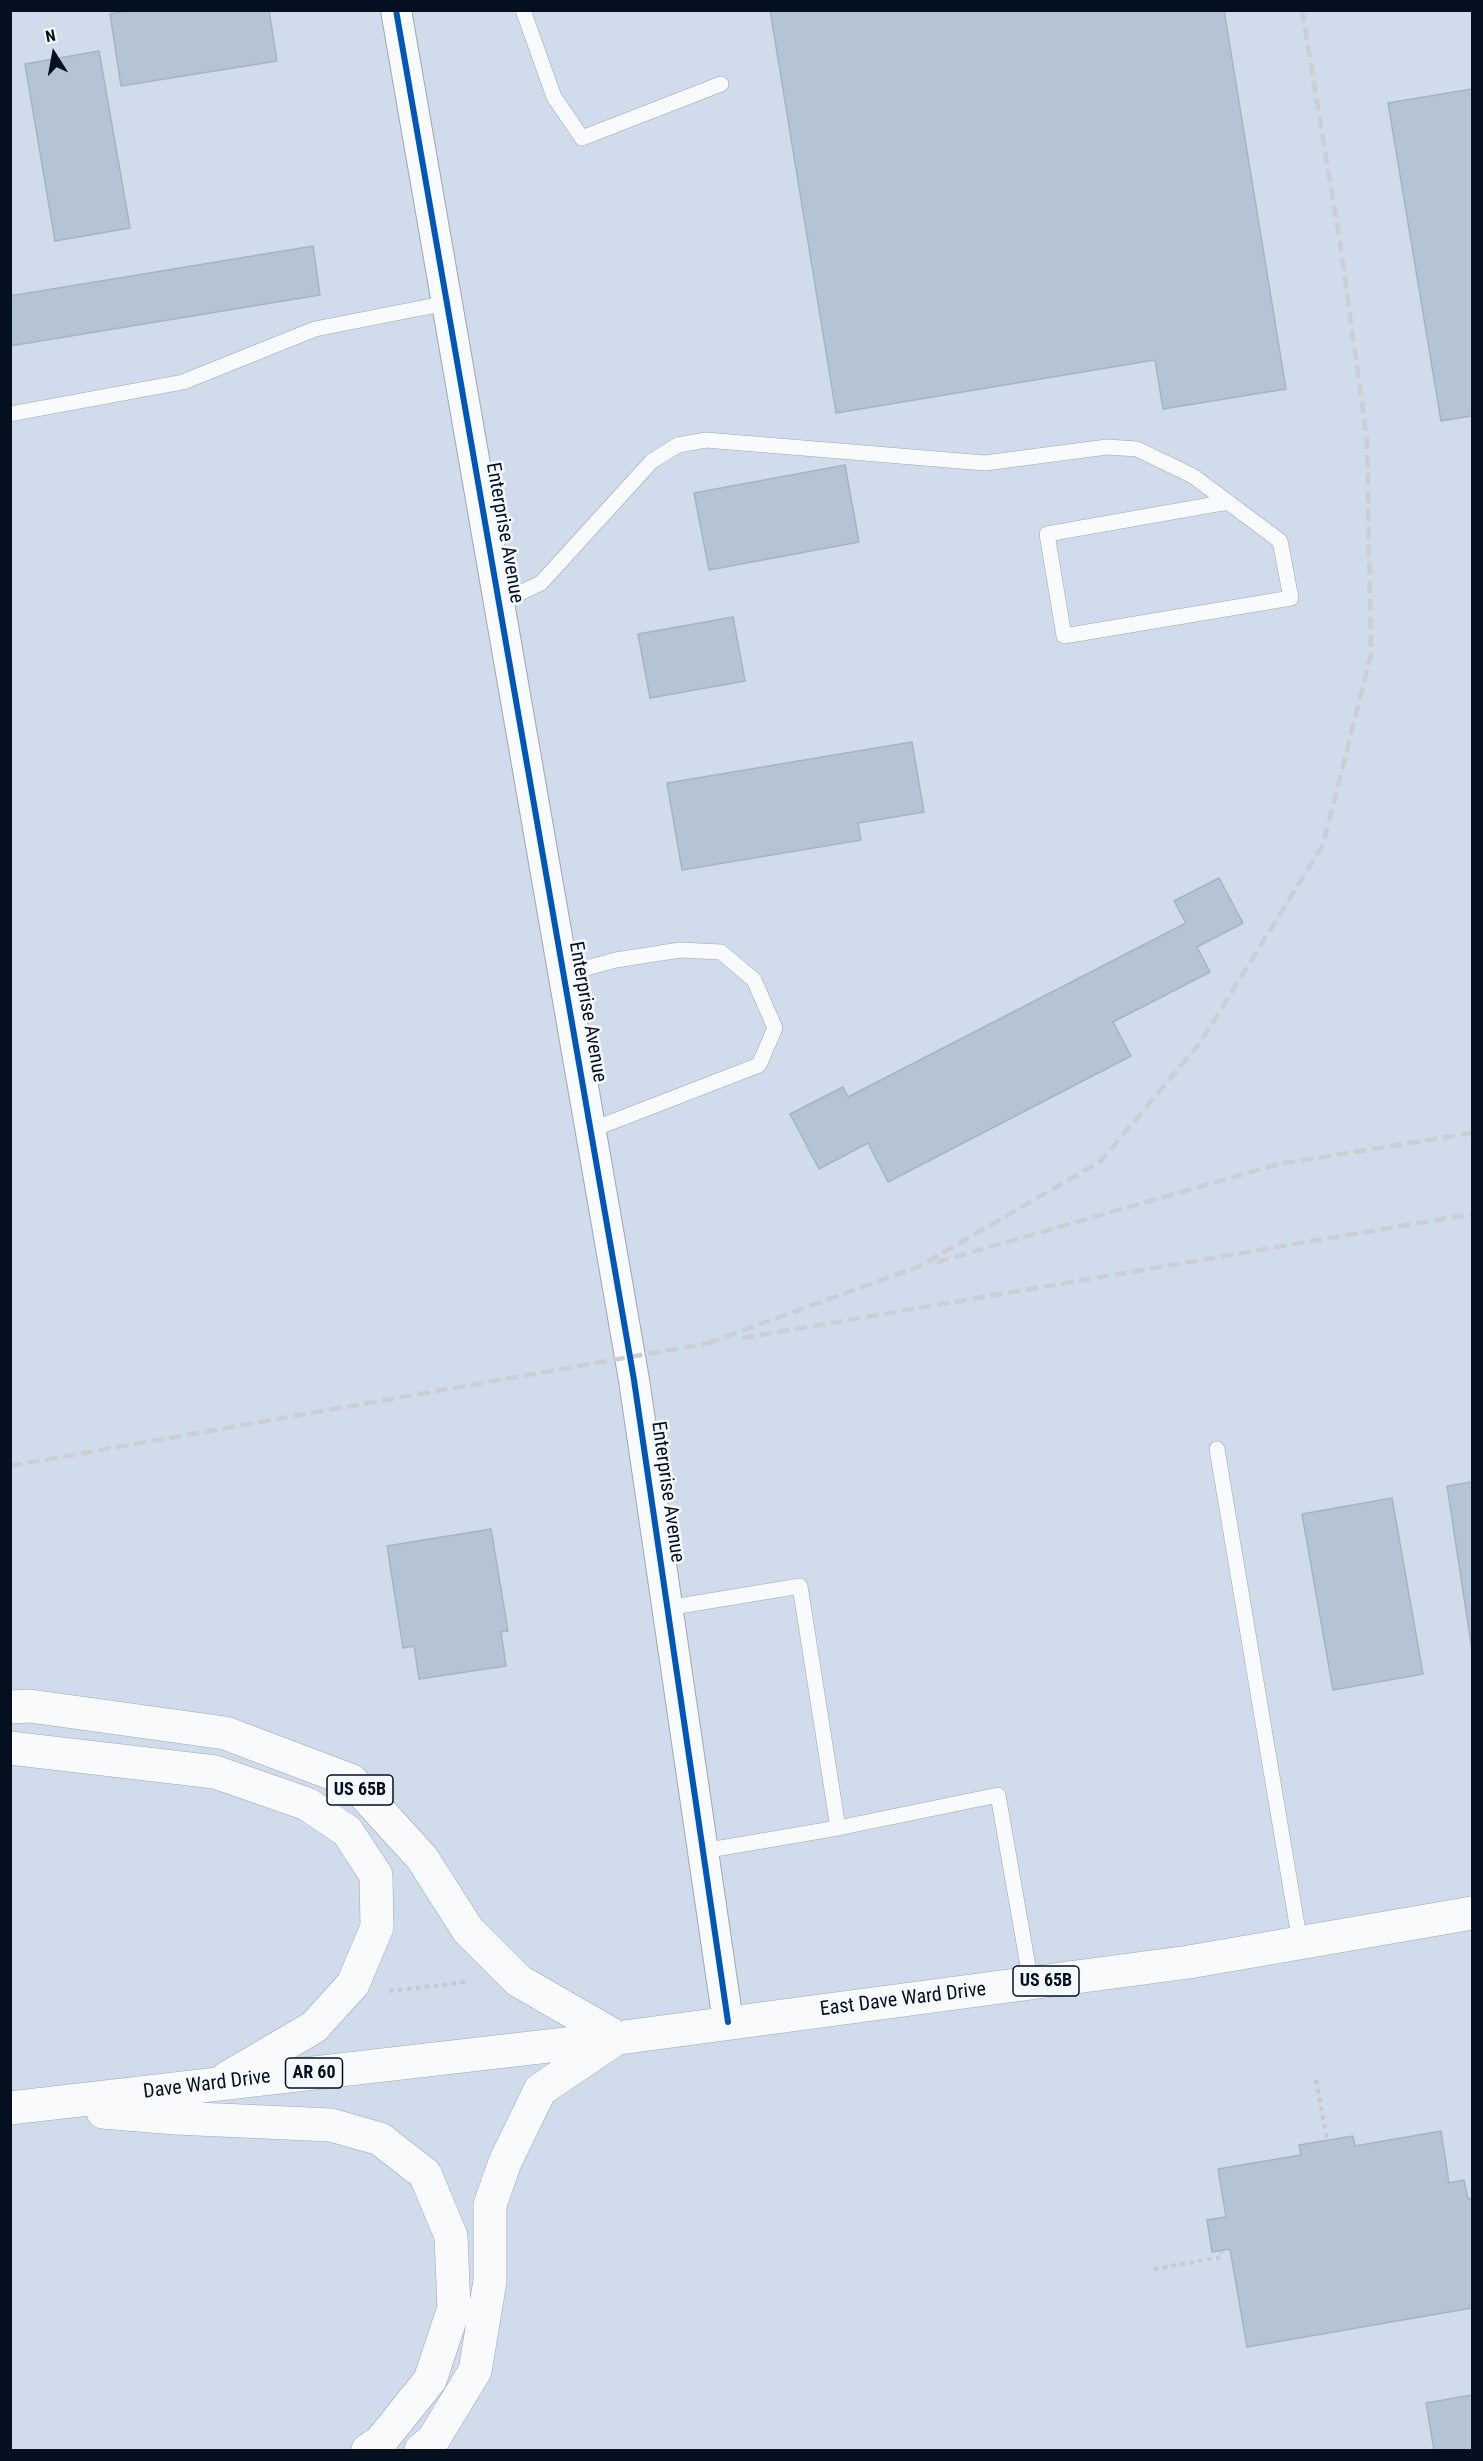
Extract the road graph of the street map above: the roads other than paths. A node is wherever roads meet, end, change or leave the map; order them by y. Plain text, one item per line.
1 (396, 10) edge
2 (523, 10) edge
3 (721, 84) dead end
4 (447, 303) junction
5 (10, 414) edge
6 (1228, 502) junction
7 (499, 603) junction
8 (564, 974) junction
9 (591, 1130) junction
10 (1217, 1449) dead end
11 (667, 1608) junction
12 (10, 1707) edge
13 (10, 1748) edge
14 (838, 1828) junction
15 (703, 1851) junction
16 (1473, 1913) edge
17 (1300, 1943) junction
18 (1031, 1983) junction
19 (728, 2022) junction
20 (618, 2038) junction
21 (216, 2084) junction
22 (21, 2107) edge
23 (368, 2451) edge
24 (422, 2451) edge

1 - 4 street, Enterprise Avenue
2 - 3 lane
4 - 5 lane
4 - 7 street, Enterprise Avenue
6 - 6 lane
6 - 7 lane
7 - 8 street, Enterprise Avenue
8 - 9 street, Enterprise Avenue
8 - 9 lane
9 - 11 street, Enterprise Avenue
10 - 17 lane
11 - 14 lane
11 - 15 street, Enterprise Avenue
12 - 20 main road, US 65B
13 - 21 main road
14 - 15 lane
14 - 18 lane
15 - 19 street, Enterprise Avenue
16 - 17 main road, East Dave Ward Drive / US 65B
17 - 18 main road, East Dave Ward Drive / US 65B
18 - 19 main road, East Dave Ward Drive / US 65B
19 - 20 main road, East Dave Ward Drive / US 65B
20 - 21 main road, Dave Ward Drive / AR 60
20 - 24 main road, US 65B
21 - 22 main road, Dave Ward Drive / AR 60
22 - 23 main road

